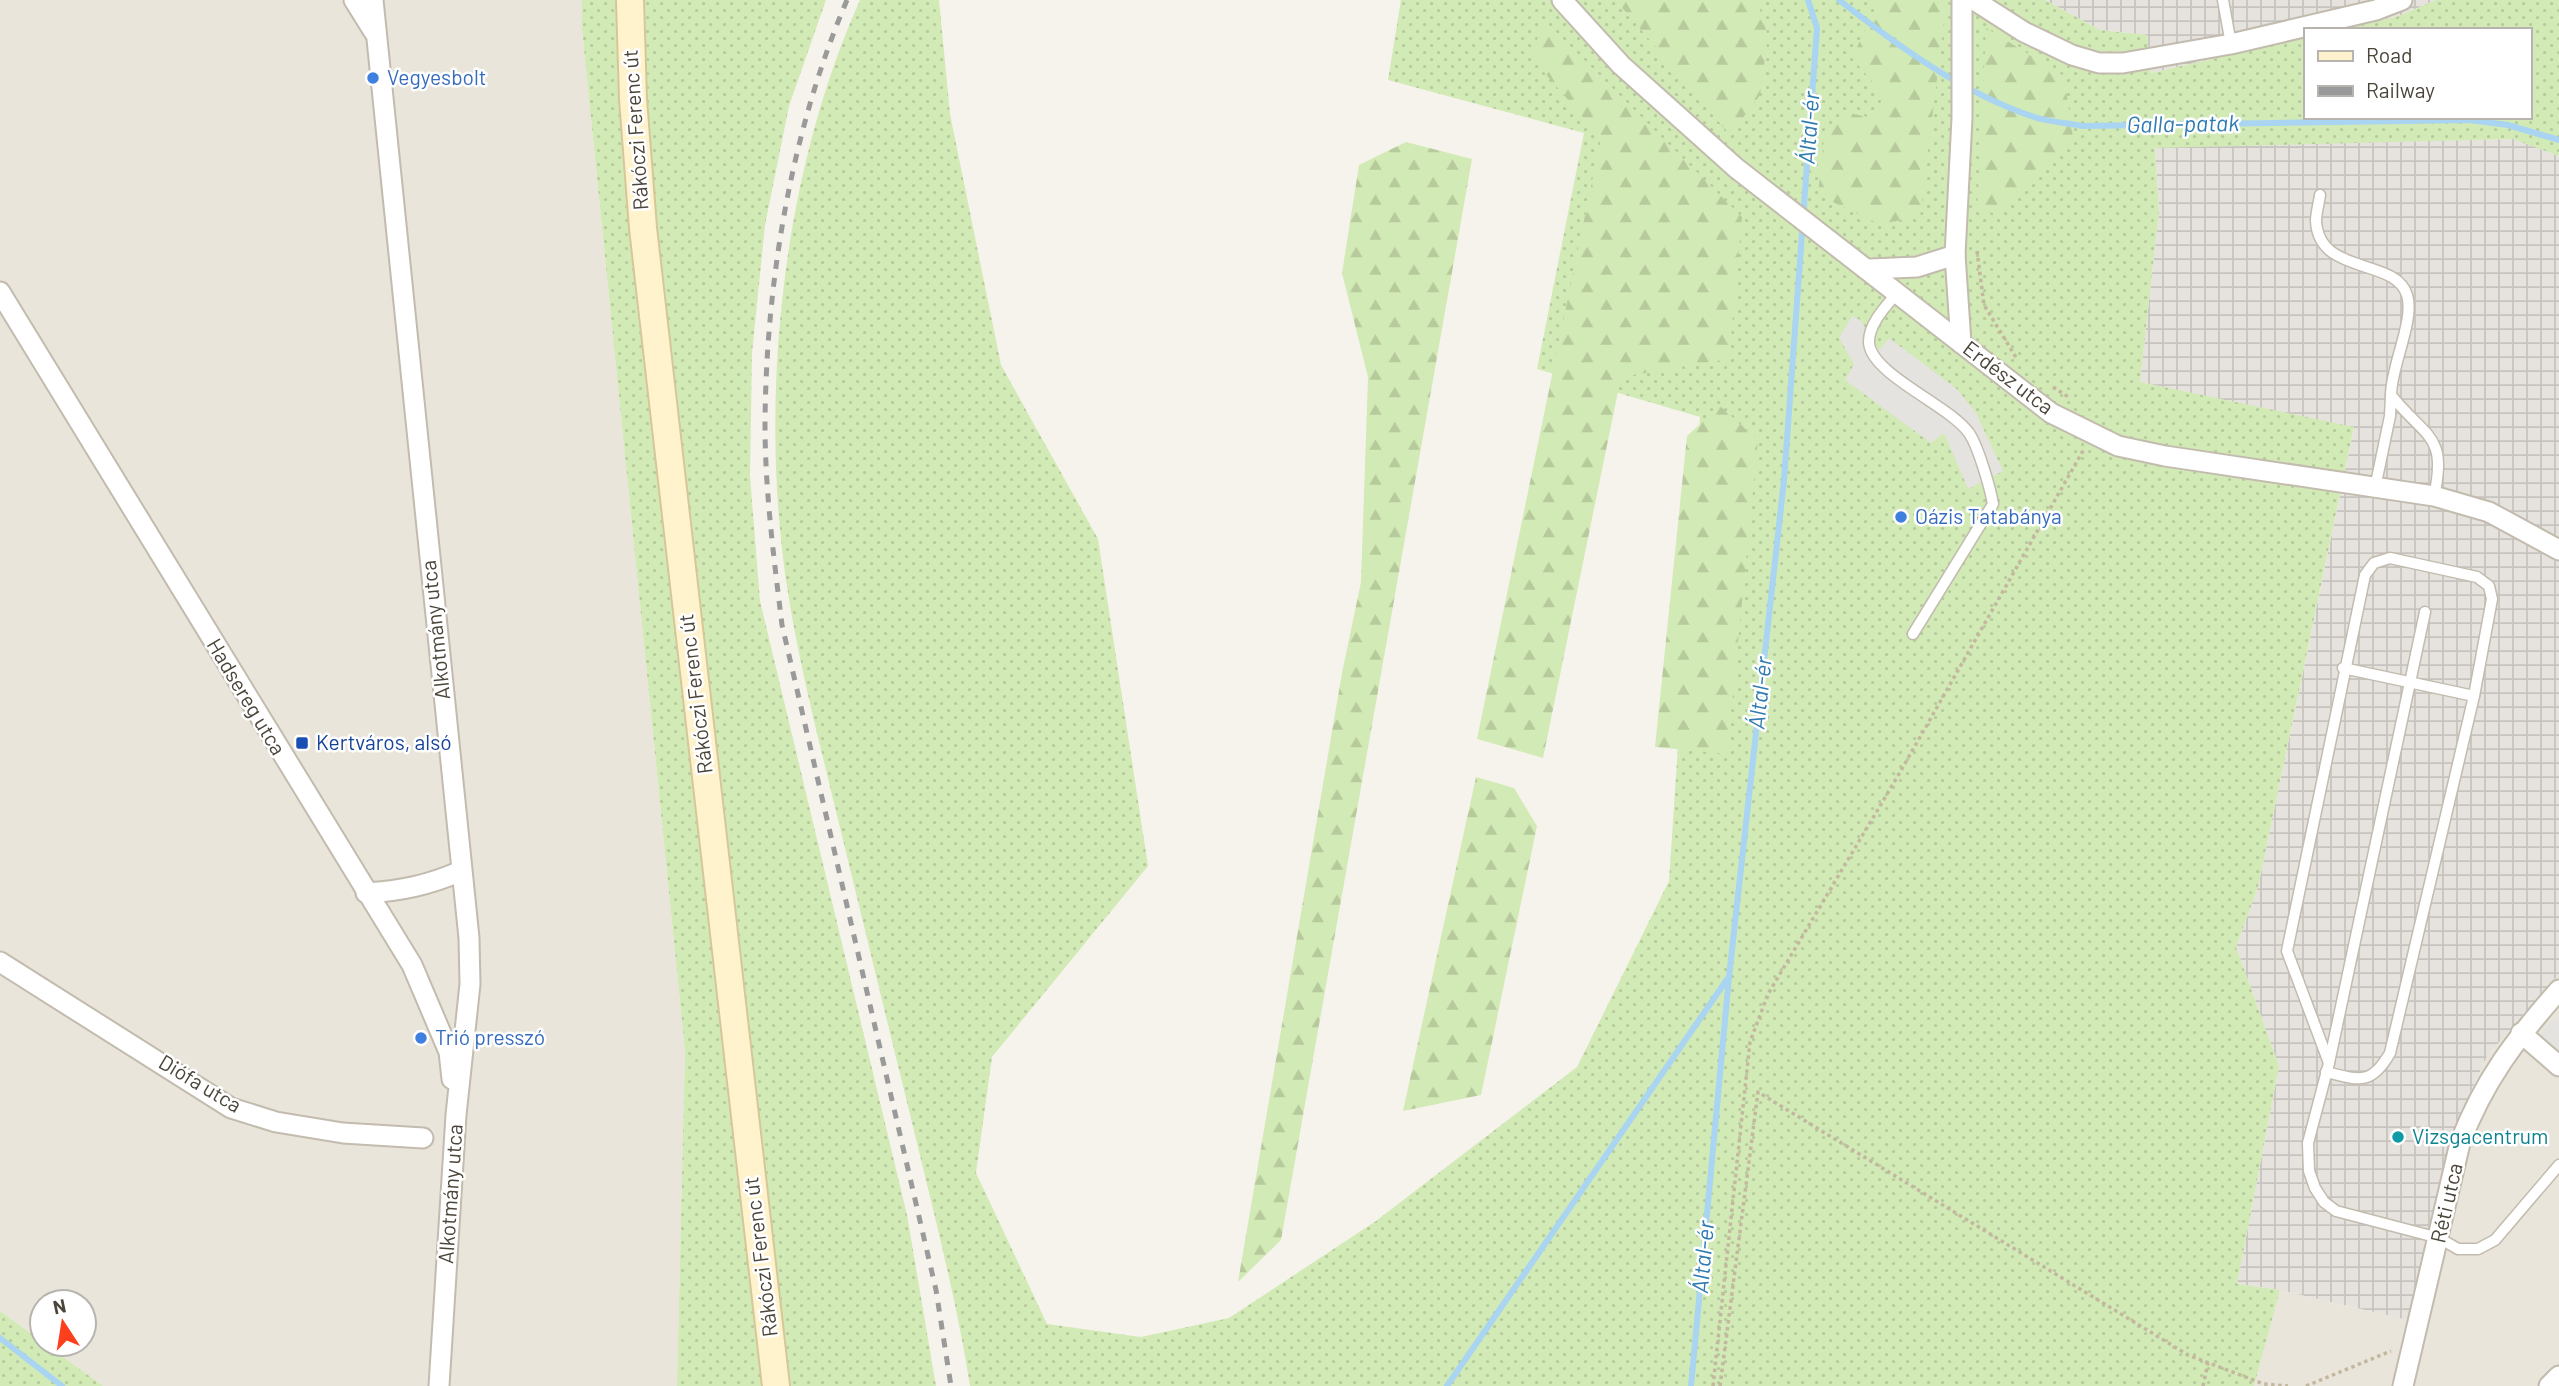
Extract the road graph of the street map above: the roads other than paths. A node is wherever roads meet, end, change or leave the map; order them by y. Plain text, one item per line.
1 (354, 0) edge
2 (373, 0) edge
3 (630, 0) edge
4 (1562, 0) edge
5 (1962, 0) edge
6 (1974, 0) edge
7 (2223, 0) edge
8 (2402, 0) edge
9 (376, 36) junction
10 (2231, 44) junction
11 (2320, 195) dead end
12 (1955, 255) junction
13 (1870, 270) junction
14 (0, 292) edge
15 (1898, 292) junction
16 (1961, 342) junction
17 (2391, 395) junction
18 (2375, 488) junction
19 (2434, 496) junction
20 (2559, 550) edge
21 (2426, 612) dead end
22 (1913, 634) dead end
23 (2343, 668) junction
24 (2410, 682) junction
25 (2474, 696) junction
26 (461, 870) junction
27 (366, 893) junction
28 (0, 962) edge
29 (2559, 990) edge
30 (2521, 1033) junction
31 (2559, 1066) edge
32 (2328, 1068) junction
33 (456, 1115) junction
34 (423, 1138) dead end
35 (2559, 1165) edge
36 (2439, 1238) junction
37 (2559, 1376) edge
38 (439, 1386) edge
39 (776, 1386) edge
40 (2403, 1386) edge
41 (2549, 1386) edge

1 - 9 street
2 - 9 street, Alkotmány utca
3 - 39 main road, Rákóczi Ferenc út
4 - 13 street, Erdész utca
5 - 12 street
6 - 10 street
7 - 10 lane
8 - 10 street
9 - 26 street, Alkotmány utca
11 - 17 lane
12 - 13 street
12 - 16 street
13 - 15 street, Erdész utca
14 - 27 street, Hadsereg utca
15 - 16 street, Erdész utca
15 - 22 lane
16 - 18 street, Erdész utca
17 - 18 lane
17 - 19 lane
18 - 19 street, Erdész utca
19 - 20 street, Erdész utca
21 - 24 lane
23 - 24 lane
23 - 25 lane
23 - 32 lane
24 - 25 lane
24 - 32 lane
25 - 32 lane
26 - 27 street
26 - 33 street, Alkotmány utca
27 - 33 street, Hadsereg utca
28 - 34 street, Diófa utca
29 - 30 street, Réti utca
30 - 31 street
30 - 36 street, Réti utca
32 - 36 lane
33 - 38 street, Alkotmány utca
35 - 36 lane
36 - 40 street, Réti utca
37 - 41 street

